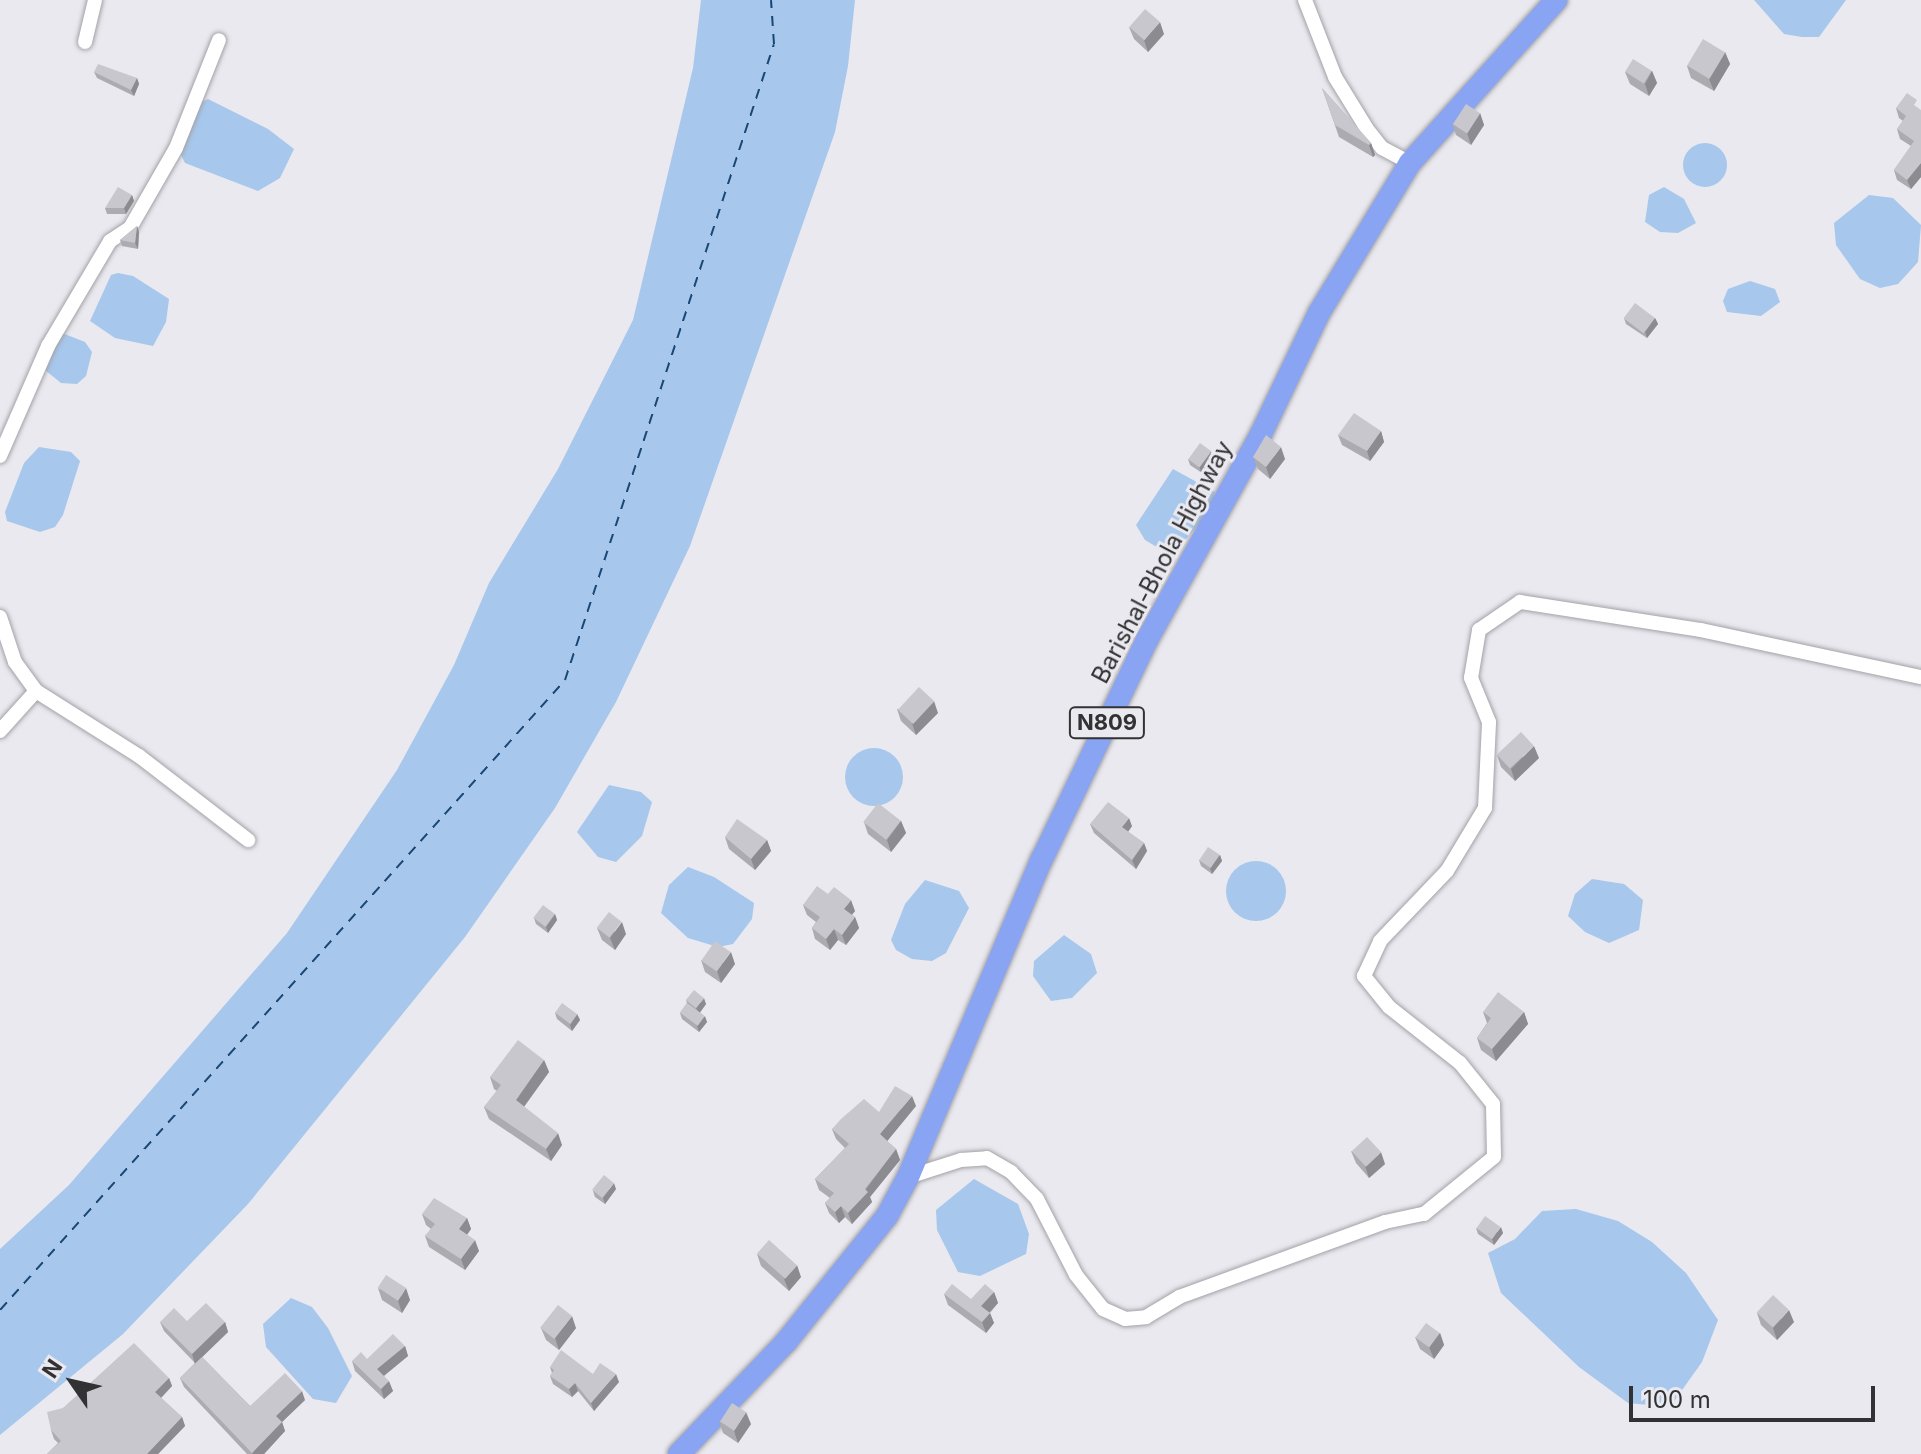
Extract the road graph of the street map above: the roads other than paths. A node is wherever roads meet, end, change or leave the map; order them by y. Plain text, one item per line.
1 (95, 0) edge
2 (1305, 0) edge
3 (1556, 0) edge
4 (219, 40) dead end
5 (85, 42) dead end
6 (1410, 163) junction
7 (0, 456) edge
8 (0, 617) edge
9 (1921, 677) edge
10 (36, 691) junction
11 (0, 731) edge
12 (248, 840) dead end
13 (908, 1177) junction
14 (679, 1454) edge

1 - 5 street
2 - 6 street
3 - 6 highway, Barishal-Bhola Highway / N809
4 - 7 street
6 - 13 highway, Barishal-Bhola Highway / N809
8 - 10 street
9 - 13 street
10 - 11 street
10 - 12 street
13 - 14 highway, Barishal-Bhola Highway / N809

